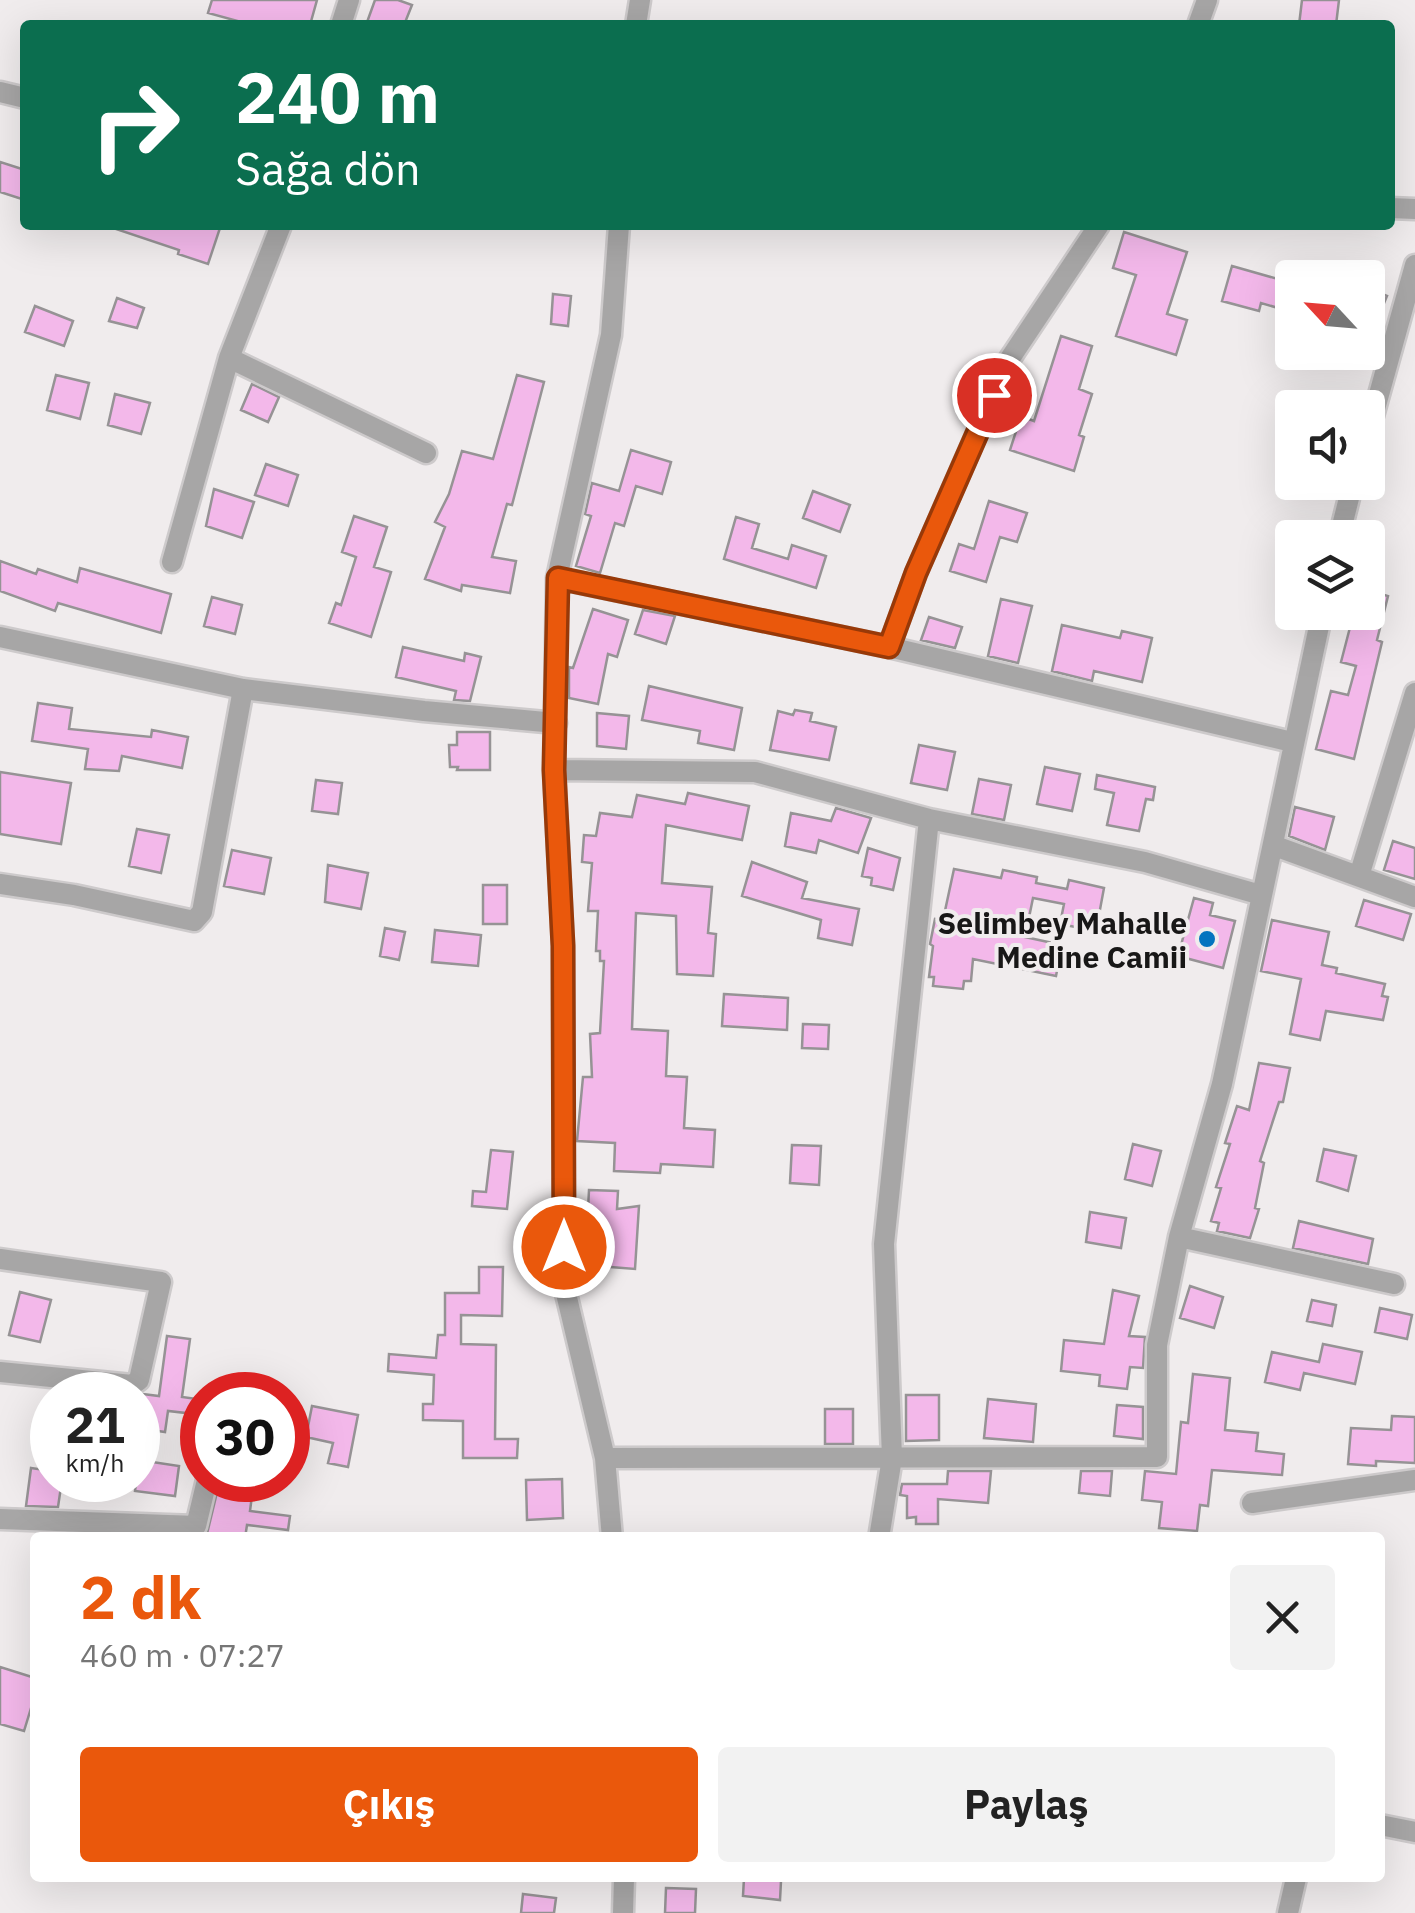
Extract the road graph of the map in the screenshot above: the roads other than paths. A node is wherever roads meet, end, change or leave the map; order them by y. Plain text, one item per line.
1 (280, 230) edge
2 (619, 230) edge
3 (1096, 230) edge
4 (1415, 265) edge
5 (229, 358) junction
6 (1380, 390) edge
7 (426, 453) dead end
8 (172, 562) dead end
9 (558, 578) junction
10 (1318, 630) edge
11 (0, 637) edge
12 (889, 647) junction
13 (243, 689) junction
14 (1415, 693) edge
15 (556, 723) junction
16 (1292, 742) junction
17 (554, 770) junction
18 (929, 819) junction
19 (1275, 846) junction
20 (1359, 876) junction
21 (0, 884) edge
22 (1262, 895) junction
23 (1415, 898) edge
24 (1180, 1237) junction
25 (0, 1259) edge
26 (1394, 1284) dead end
27 (0, 1372) edge
28 (605, 1458) junction
29 (892, 1458) junction
30 (1415, 1480) edge
31 (202, 1502) edge
32 (1252, 1503) dead end
33 (0, 1519) edge
34 (611, 1532) edge
35 (880, 1532) edge
36 (1385, 1826) edge
37 (1415, 1832) edge
38 (624, 1882) edge
39 (1295, 1882) edge
40 (623, 1913) edge
41 (1288, 1913) edge

1 - 5 street
2 - 9 street
3 - 12 street
4 - 6 street
5 - 7 street
5 - 8 street
9 - 12 street
9 - 15 street
10 - 16 street
11 - 13 street
12 - 16 street
13 - 15 street
13 - 21 street
14 - 20 street
15 - 17 street
16 - 19 street
17 - 18 street
17 - 28 street
18 - 22 street
18 - 29 street
19 - 20 street
19 - 22 street
20 - 23 street
22 - 24 street
24 - 26 street
24 - 29 street
25 - 27 street
28 - 29 street
28 - 34 street
29 - 35 street
30 - 32 street
31 - 33 street
36 - 37 street
38 - 40 street
39 - 41 street

